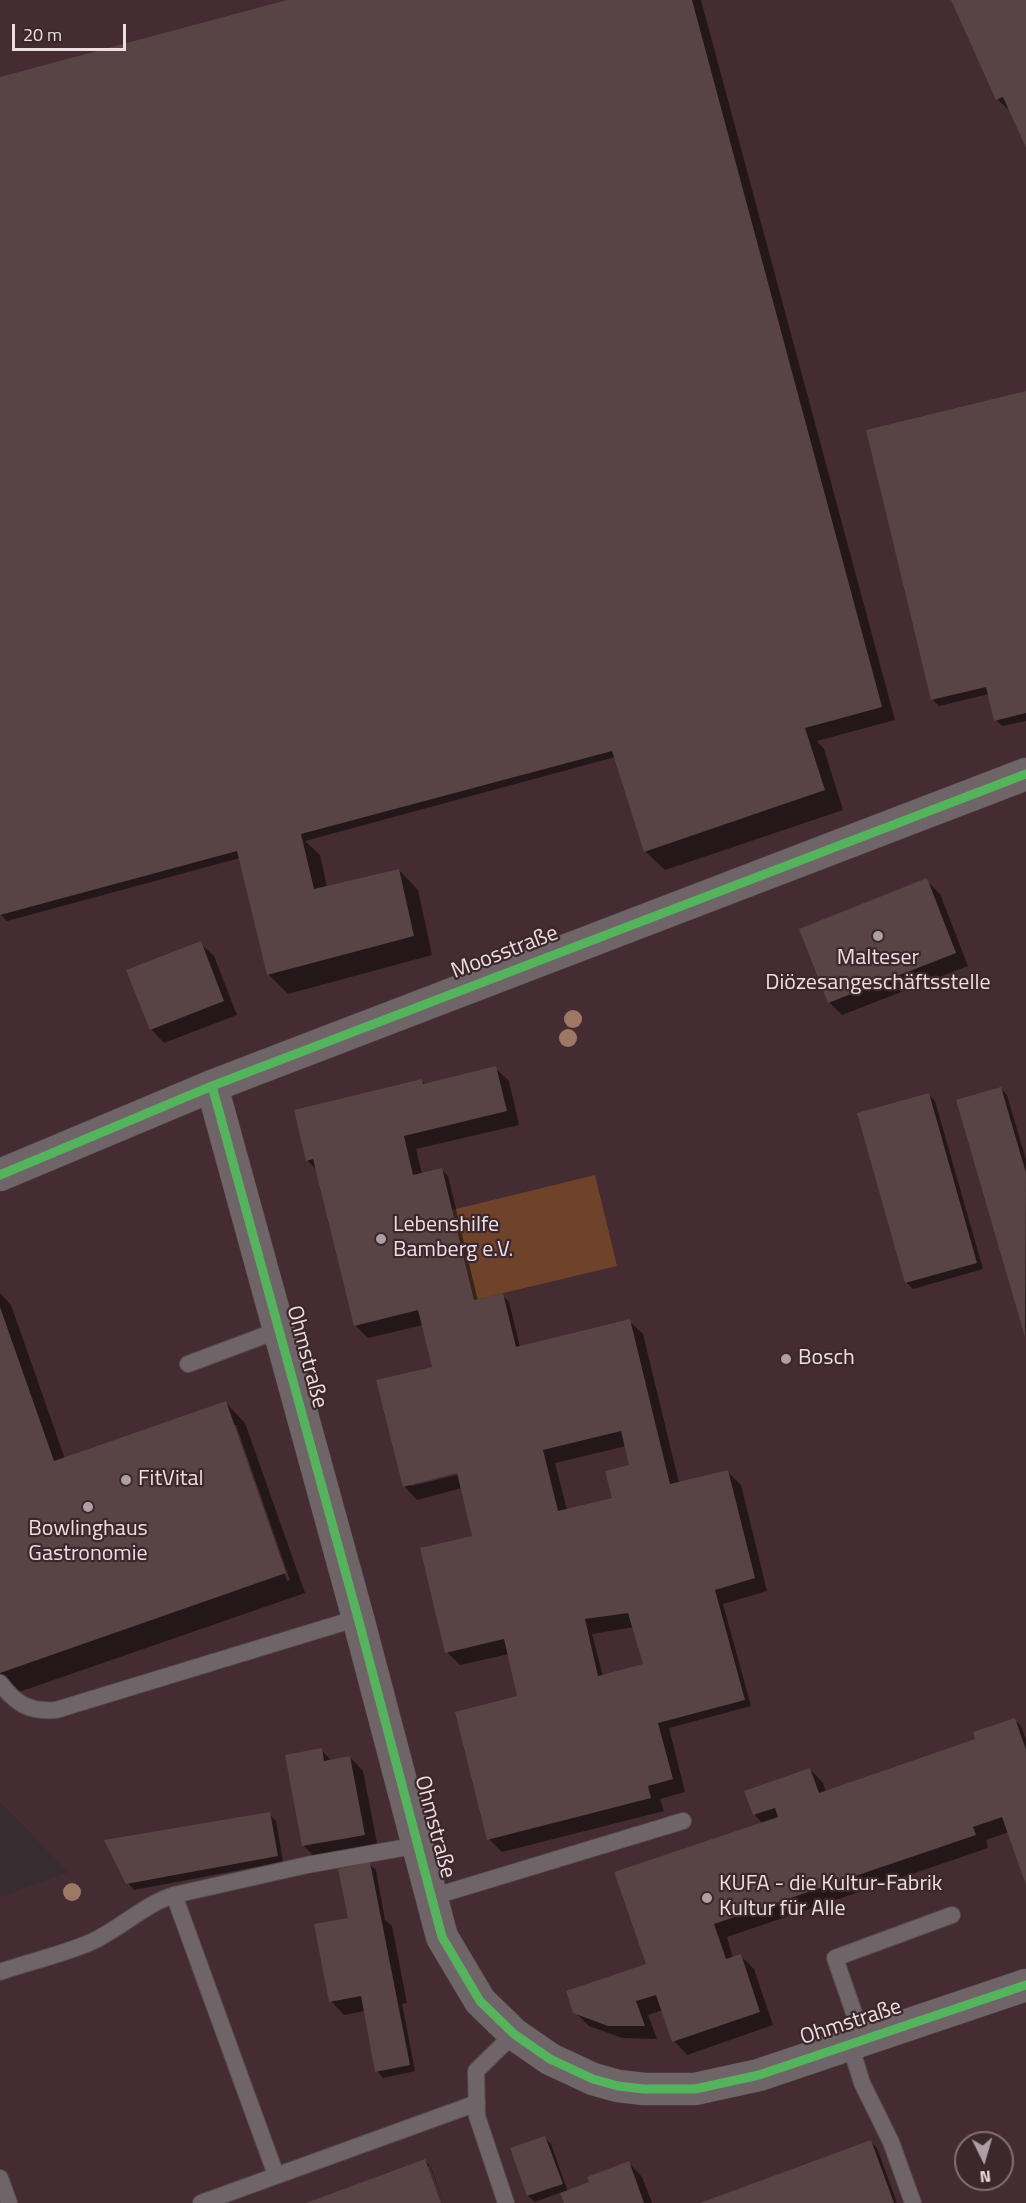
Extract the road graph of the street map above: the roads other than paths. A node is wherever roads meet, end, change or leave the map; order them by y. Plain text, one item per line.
1 (1026, 774) edge
2 (212, 1086) junction
3 (0, 1174) edge
4 (279, 1330) junction
5 (188, 1364) dead end
6 (358, 1618) junction
7 (0, 1683) edge
8 (683, 1821) dead end
9 (419, 1845) junction
10 (174, 1895) junction
11 (432, 1897) junction
12 (952, 1915) dead end
13 (0, 1972) edge
14 (1026, 1985) edge
15 (514, 2034) junction
16 (857, 2042) junction
17 (477, 2103) junction
18 (263, 2156) junction
19 (306, 2164) junction
20 (276, 2175) junction
21 (0, 2178) edge
22 (9, 2203) edge
23 (201, 2203) edge
24 (506, 2203) edge
25 (913, 2203) edge

1 - 2 street, Moosstraße
2 - 3 street, Moosstraße
2 - 4 street, Ohmstraße
4 - 5 lane
4 - 6 street, Ohmstraße
6 - 7 lane
6 - 9 street, Ohmstraße
8 - 11 lane
9 - 10 lane
9 - 11 street, Ohmstraße
10 - 13 lane
10 - 18 lane
11 - 15 street, Ohmstraße
12 - 16 lane
14 - 16 street, Ohmstraße
15 - 16 street, Ohmstraße
15 - 17 lane
16 - 25 lane
17 - 19 lane
17 - 24 lane
18 - 19 lane
18 - 20 lane
19 - 20 lane
20 - 23 lane
21 - 22 lane

